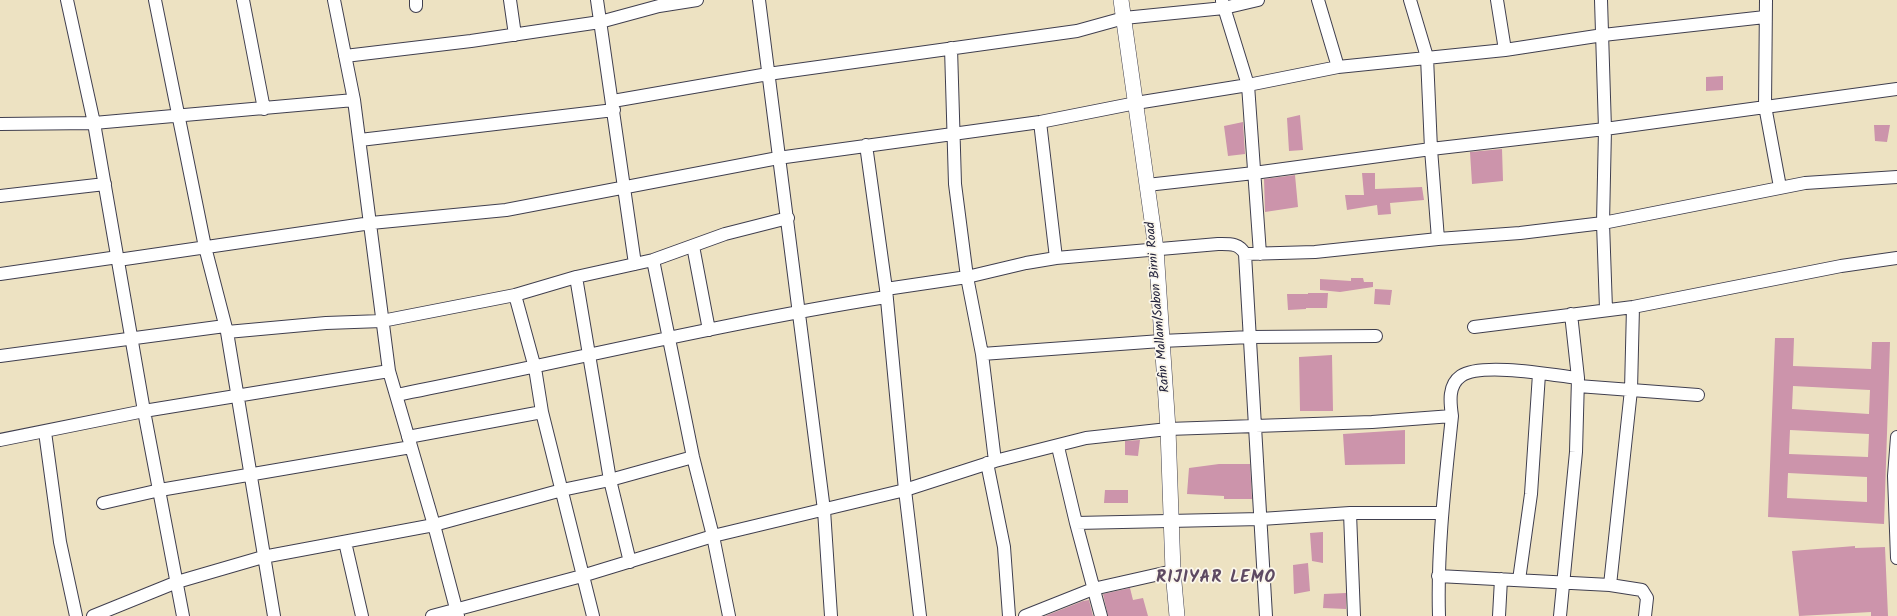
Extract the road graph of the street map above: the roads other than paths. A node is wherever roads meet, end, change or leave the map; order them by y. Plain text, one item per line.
1 (67, 0) edge
2 (155, 0) edge
3 (242, 0) edge
4 (334, 0) edge
5 (510, 0) edge
6 (597, 0) edge
7 (697, 0) edge
8 (759, 0) edge
9 (1121, 0) edge
10 (1258, 0) edge
11 (1318, 0) edge
12 (1410, 0) edge
13 (1497, 0) edge
14 (1601, 0) edge
15 (1766, 0) edge
16 (1222, 4) edge
17 (1765, 17) junction
18 (1124, 18) junction
19 (600, 22) junction
20 (515, 35) junction
21 (1603, 35) junction
22 (951, 48) junction
23 (1505, 50) junction
24 (345, 56) junction
25 (1427, 57) junction
26 (1338, 67) junction
27 (768, 74) junction
28 (1248, 85) junction
29 (1897, 89) edge
30 (354, 100) junction
31 (1136, 103) junction
32 (613, 105) junction
33 (1765, 106) junction
34 (264, 109) junction
35 (179, 116) junction
36 (1040, 122) junction
37 (94, 123) junction
38 (0, 124) edge
39 (1605, 129) junction
40 (953, 135) junction
41 (360, 140) junction
42 (866, 145) junction
43 (1431, 149) junction
44 (778, 158) junction
45 (1254, 173) junction
46 (1897, 177) edge
47 (105, 184) junction
48 (1147, 185) junction
49 (625, 187) junction
50 (1780, 187) junction
51 (0, 196) edge
52 (788, 218) junction
53 (371, 223) junction
54 (1603, 223) junction
55 (1438, 239) junction
56 (205, 246) junction
57 (693, 246) junction
58 (1156, 249) junction
59 (1244, 254) junction
60 (1260, 254) junction
61 (118, 258) junction
62 (1056, 258) junction
63 (1897, 258) edge
64 (653, 260) junction
65 (635, 264) junction
66 (0, 274) edge
67 (967, 276) junction
68 (576, 277) junction
69 (886, 293) junction
70 (515, 295) junction
71 (1633, 307) junction
72 (1606, 309) junction
73 (799, 311) junction
74 (1571, 314) junction
75 (382, 321) junction
76 (1474, 328) dead end
77 (226, 329) junction
78 (708, 330) junction
79 (1376, 336) dead end
80 (1251, 337) junction
81 (670, 338) junction
82 (132, 339) junction
83 (1161, 341) junction
84 (982, 354) junction
85 (590, 355) junction
86 (0, 356) edge
87 (534, 368) junction
88 (389, 371) junction
89 (1539, 374) junction
90 (1578, 382) junction
91 (1631, 390) junction
92 (396, 395) junction
93 (1698, 395) dead end
94 (236, 396) junction
95 (144, 410) junction
96 (542, 412) junction
97 (1452, 416) junction
98 (1254, 425) junction
99 (1168, 428) junction
100 (44, 432) junction
101 (1897, 437) edge
102 (0, 440) edge
103 (409, 442) junction
104 (1058, 446) junction
105 (692, 457) junction
106 (991, 462) junction
107 (250, 473) junction
108 (610, 480) junction
109 (160, 490) junction
110 (562, 490) junction
111 (905, 490) junction
112 (103, 503) dead end
113 (824, 510) junction
114 (1350, 513) junction
115 (1442, 513) junction
116 (1261, 519) junction
117 (1172, 521) junction
118 (1076, 523) junction
119 (434, 525) junction
120 (713, 536) junction
121 (345, 542) junction
122 (263, 557) junction
123 (1897, 558) edge
124 (630, 562) junction
125 (1173, 571) junction
126 (582, 576) junction
127 (1438, 576) junction
128 (1502, 579) junction
129 (1520, 580) junction
130 (177, 582) junction
131 (1564, 583) junction
132 (1610, 585) junction
133 (1093, 590) junction
134 (457, 613) edge
135 (76, 616) edge
136 (93, 616) edge
137 (183, 616) edge
138 (274, 616) edge
139 (362, 616) edge
140 (432, 616) edge
141 (593, 616) edge
142 (729, 616) edge
143 (831, 616) edge
144 (920, 616) edge
145 (1008, 616) edge
146 (1025, 616) edge
147 (1101, 616) edge
148 (1177, 616) edge
149 (1266, 616) edge
150 (1354, 616) edge
151 (1439, 616) edge
152 (1500, 616) edge
153 (1560, 616) edge
154 (1645, 616) edge

1 - 37 street
2 - 35 street
3 - 34 street
4 - 24 street
5 - 20 street
6 - 19 street
7 - 19 street
8 - 27 street
9 - 18 street, Rafin Mallam/Sabon Birni Road
10 - 16 street
11 - 26 street
12 - 25 street
13 - 23 street
14 - 21 street
15 - 17 street
16 - 18 street
16 - 28 street
17 - 21 street
17 - 33 street
18 - 22 street
18 - 31 street, Rafin Mallam/Sabon Birni Road
19 - 20 street
19 - 32 street
20 - 24 street
21 - 23 street
21 - 39 street
22 - 27 street
22 - 40 street
23 - 25 street
24 - 30 street
25 - 26 street
25 - 43 street
26 - 28 street
27 - 32 street
27 - 44 street
28 - 31 street
28 - 45 street
29 - 33 street
30 - 34 street
30 - 41 street
31 - 36 street
31 - 48 street, Rafin Mallam/Sabon Birni Road
32 - 41 street
32 - 49 street
33 - 39 street
33 - 50 street
34 - 35 street
35 - 37 street
35 - 56 street
36 - 40 street
36 - 62 street
37 - 38 street
37 - 47 street
39 - 43 street
39 - 54 street
40 - 42 street
40 - 67 street
41 - 53 street
42 - 44 street
42 - 69 street
43 - 45 street
43 - 55 street
44 - 49 street
44 - 52 street
45 - 48 street
45 - 60 street
46 - 50 street
47 - 51 street
47 - 61 street
48 - 58 street, Rafin Mallam/Sabon Birni Road
49 - 53 street
49 - 65 street
50 - 54 street
52 - 57 street
52 - 73 street
53 - 56 street
53 - 75 street
54 - 55 street
54 - 72 street
55 - 60 street
56 - 61 street
56 - 77 street
57 - 64 street
57 - 78 street
58 - 59 street
58 - 62 street
58 - 83 street, Rafin Mallam/Sabon Birni Road
59 - 60 street
59 - 80 street
61 - 66 street
61 - 82 street
62 - 67 street
63 - 71 street
64 - 65 street
64 - 81 street
65 - 68 street
67 - 69 street
67 - 84 street
68 - 70 street
68 - 85 street
69 - 73 street
69 - 111 street
70 - 75 street
70 - 87 street
71 - 72 street
71 - 91 street
72 - 74 street
73 - 78 street
73 - 113 street
74 - 76 street
74 - 90 street
75 - 77 street
75 - 88 street
77 - 82 street
77 - 94 street
78 - 81 street
79 - 80 street
80 - 83 street
80 - 98 street
81 - 85 street
81 - 105 street
82 - 86 street
82 - 95 street
83 - 84 street
83 - 99 street, Rafin Mallam/Sabon Birni Road
84 - 106 street
85 - 87 street
85 - 108 street
87 - 92 street
87 - 96 street
88 - 92 street
88 - 94 street
89 - 90 street
89 - 97 street
89 - 129 street
90 - 91 street
90 - 131 street
91 - 93 street
91 - 132 street
92 - 103 street
94 - 95 street
94 - 107 street
95 - 100 street
95 - 109 street
96 - 103 street
96 - 110 street
97 - 98 street
97 - 115 street
98 - 99 street
98 - 116 street
99 - 104 street
99 - 117 street, Rafin Mallam/Sabon Birni Road
100 - 102 street
100 - 135 street
101 - 123 street
103 - 107 street
103 - 119 street
104 - 106 street
104 - 118 street
105 - 108 street
105 - 120 street
106 - 111 street
106 - 145 street
107 - 109 street
107 - 122 street
108 - 110 street
108 - 124 street
109 - 112 street
109 - 130 street
110 - 119 street
110 - 126 street
111 - 113 street
111 - 144 street
113 - 120 street
113 - 143 street
114 - 115 street
114 - 116 street
114 - 150 street
115 - 127 street
116 - 117 street
116 - 149 street
117 - 118 street
117 - 125 street, Rafin Mallam/Sabon Birni Road
118 - 133 street
119 - 121 street
119 - 134 street
120 - 124 street
120 - 142 street
121 - 122 street
121 - 139 street
122 - 130 street
122 - 138 street
124 - 126 street
125 - 133 street
125 - 148 street, Rafin Mallam/Sabon Birni Road
126 - 134 street
126 - 141 street
127 - 128 street
127 - 151 street
128 - 129 street
128 - 152 street
129 - 131 street
130 - 136 street
130 - 137 street
131 - 132 street
131 - 153 street
132 - 154 street
133 - 146 street
133 - 147 street
134 - 140 street

